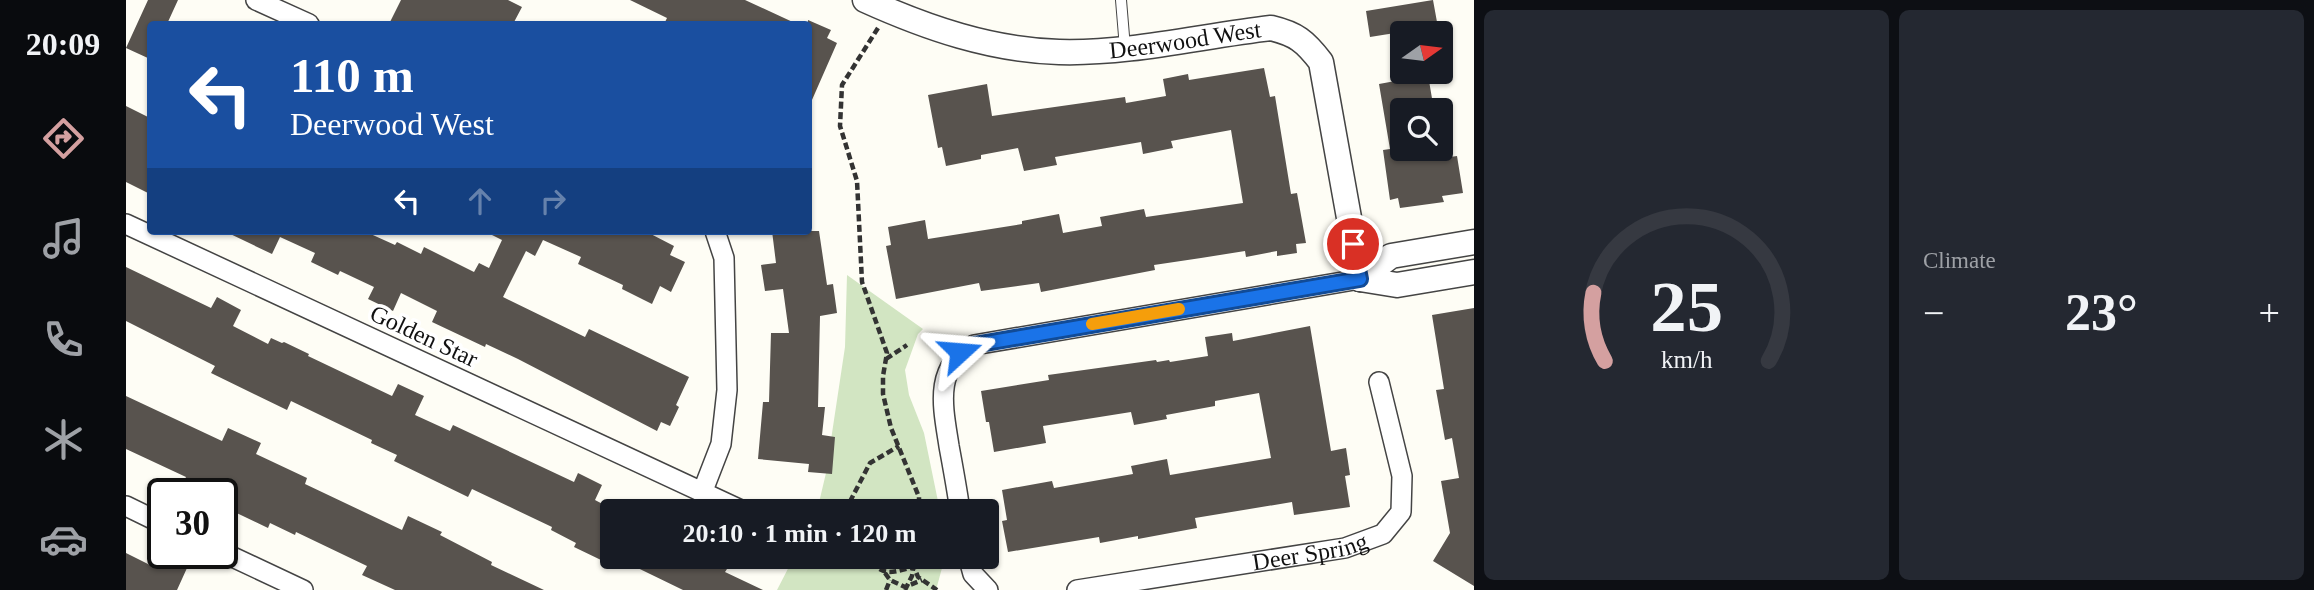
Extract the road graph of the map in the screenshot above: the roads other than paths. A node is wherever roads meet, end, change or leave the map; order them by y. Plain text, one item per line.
1 (256, 0) edge
2 (865, 0) edge
3 (1121, 0) edge
4 (302, 21) edge
5 (1125, 48) junction
6 (126, 224) edge
7 (147, 234) edge
8 (150, 235) edge
9 (716, 235) edge
10 (1474, 242) edge
11 (1474, 272) edge
12 (1360, 279) junction
13 (1379, 382) dead end
14 (702, 493) junction
15 (716, 499) edge
16 (958, 499) edge
17 (126, 506) edge
18 (147, 516) edge
19 (238, 560) edge
20 (972, 569) edge
21 (303, 590) edge
22 (988, 590) edge
23 (1077, 590) edge

1 - 4 street
2 - 5 street, Deerwood West
3 - 5 lane
5 - 12 street, Deerwood West
6 - 7 street, Golden Star
8 - 14 street, Golden Star
9 - 14 street
10 - 12 street
11 - 12 street
12 - 16 street
13 - 23 street, Deer Spring
14 - 15 street, Golden Star
17 - 18 street
19 - 21 street
20 - 22 street

